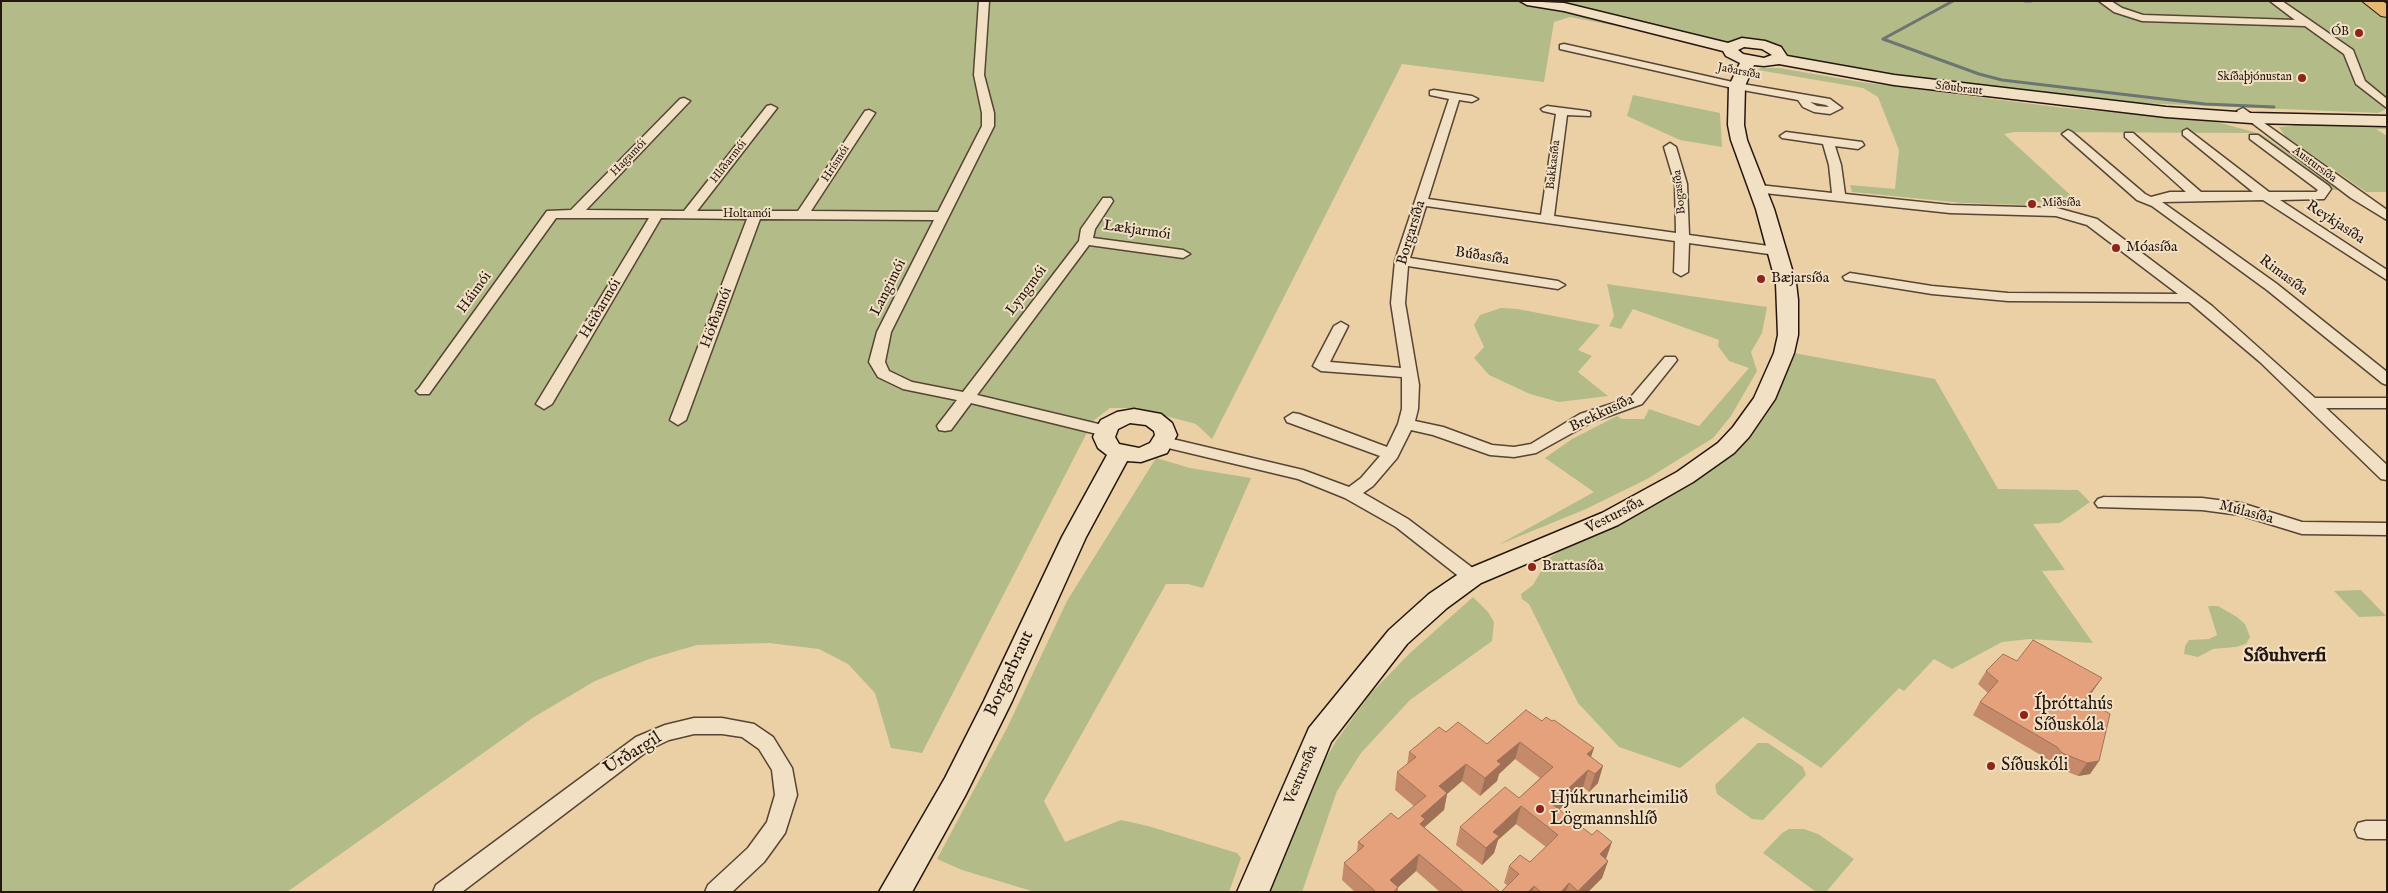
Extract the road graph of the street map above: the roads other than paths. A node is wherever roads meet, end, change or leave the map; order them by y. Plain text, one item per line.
1 (984, 1) edge
2 (1527, 1) edge
3 (2104, 1) edge
4 (2276, 1) edge
5 (2370, 1) edge
6 (2387, 12) edge
7 (2307, 23) junction
8 (1564, 47) dead end
9 (1730, 48) junction
10 (1778, 59) junction
11 (1748, 60) junction
12 (1737, 86) junction
13 (1434, 93) dead end
14 (1455, 96) junction
15 (1802, 97) dead end
16 (1472, 99) dead end
17 (684, 101) dead end
18 (2387, 105) edge
19 (771, 108) dead end
20 (1547, 109) dead end
21 (1562, 111) junction
22 (869, 113) dead end
23 (1586, 114) dead end
24 (2247, 114) junction
25 (2387, 116) edge
26 (2387, 121) edge
27 (2187, 133) dead end
28 (2068, 134) dead end
29 (2129, 135) dead end
30 (1786, 136) dead end
31 (2254, 137) dead end
32 (1828, 141) junction
33 (1858, 145) dead end
34 (1670, 146) dead end
35 (1759, 189) junction
36 (2198, 196) junction
37 (1839, 197) junction
38 (2267, 197) junction
39 (1107, 201) dead end
40 (1422, 202) junction
41 (2156, 203) junction
42 (552, 214) joint
43 (574, 215) junction
44 (657, 215) junction
45 (687, 215) junction
46 (756, 215) junction
47 (802, 216) junction
48 (943, 216) junction
49 (2387, 216) edge
50 (1547, 220) junction
51 (1681, 238) junction
52 (1086, 241) junction
53 (1776, 251) junction
54 (1183, 254) dead end
55 (1402, 261) junction
56 (1681, 272) dead end
57 (2387, 276) edge
58 (1850, 278) dead end
59 (1558, 285) dead end
60 (2193, 298) junction
61 (1341, 326) dead end
62 (1670, 360) dead end
63 (1409, 373) junction
64 (2387, 380) edge
65 (424, 391) dead end
66 (967, 397) junction
67 (2312, 403) junction
68 (2387, 403) edge
69 (544, 404) dead end
70 (1293, 418) dead end
71 (678, 420) dead end
72 (1406, 424) junction
73 (945, 426) dead end
74 (1105, 430) junction
75 (1164, 442) junction
76 (1120, 453) junction
77 (1391, 454) junction
78 (2387, 476) edge
79 (1351, 494) junction
80 (2104, 503) dead end
81 (2387, 529) edge
82 (1472, 577) junction
83 (444, 892) edge
84 (716, 892) edge
85 (895, 892) edge
86 (1253, 892) edge

1 - 48 street, Langimói
2 - 9 street
3 - 7 street
4 - 7 street
5 - 6 highway
7 - 18 street
8 - 12 street, Jaðarsíða
9 - 10 street
9 - 11 street
10 - 11 street, Síðubraut
10 - 24 street, Síðubraut
11 - 12 street, Vestursíða
12 - 15 street, Jaðarsíða
12 - 35 street, Vestursíða
13 - 14 street
14 - 16 street
14 - 40 street, Borgarsíða
17 - 43 street, Hagamói
19 - 45 street, Hlíðarmói
20 - 21 street
21 - 23 street
21 - 50 street, Bakkasíða
22 - 47 street, Hrísmói
24 - 25 street, Síðubraut
24 - 26 street, Síðubraut
24 - 49 street, Austursíða
27 - 38 street
28 - 41 street, Rimasíða
29 - 36 street
30 - 32 street
31 - 38 street
32 - 33 street
32 - 37 street
34 - 51 street, Bogasíða
35 - 37 street
35 - 53 street, Vestursíða
36 - 38 street
36 - 41 street
37 - 60 street
38 - 57 street, Reykjasíða
39 - 52 street, Lyngmói
40 - 50 street
40 - 55 street, Borgarsíða
41 - 64 street, Rimasíða
42 - 43 street, Holtamói
42 - 65 street, Háimói
43 - 44 street, Holtamói
44 - 45 street, Holtamói
44 - 69 street, Heiðarmói
45 - 46 street, Holtamói
46 - 47 street, Holtamói
46 - 71 street, Höfðamói
47 - 48 street, Holtamói
48 - 66 street, Langimói
50 - 51 street
51 - 53 street
51 - 56 street
52 - 54 street, Lækjarmói
52 - 66 street, Lyngmói
53 - 82 street, Vestursíða
55 - 59 street, Búðasíða
55 - 63 street, Borgarsíða
58 - 60 street
60 - 67 street
61 - 63 street
62 - 72 street, Brekkusíða
63 - 72 street, Borgarsíða
66 - 73 street, Lyngmói
66 - 74 street, Langimói
67 - 68 street
67 - 78 street
70 - 77 street
72 - 77 street, Borgarsíða
74 - 75 street
74 - 76 street
75 - 76 street
75 - 79 street
76 - 85 street, Borgarbraut
77 - 79 street, Borgarsíða
79 - 82 street
80 - 81 street, Múlasíða
82 - 86 street, Vestursíða
83 - 84 street, Urðargil

